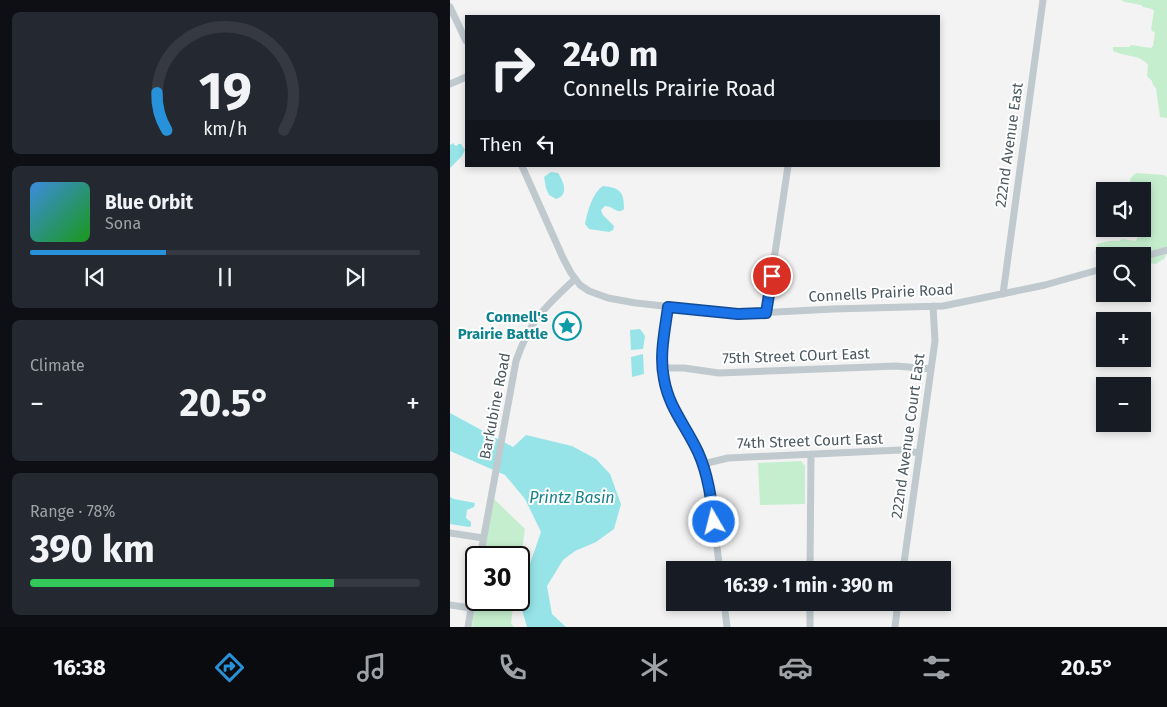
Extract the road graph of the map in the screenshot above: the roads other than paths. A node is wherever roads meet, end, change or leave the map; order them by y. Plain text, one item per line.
1 (1043, 0) edge
2 (450, 7) edge
3 (465, 39) edge
4 (465, 77) edge
5 (450, 84) edge
6 (522, 167) edge
7 (788, 167) edge
8 (1167, 250) edge
9 (1151, 254) edge
10 (1096, 271) edge
11 (575, 279) junction
12 (1002, 294) junction
13 (934, 306) junction
14 (668, 307) junction
15 (766, 313) junction
16 (662, 368) junction
17 (931, 369) junction
18 (919, 453) junction
19 (811, 454) junction
20 (703, 464) junction
21 (450, 533) edge
22 (483, 538) junction
23 (482, 546) edge
24 (719, 561) edge
25 (810, 561) edge
26 (904, 561) edge
27 (450, 605) edge
28 (465, 607) edge
29 (471, 611) edge
30 (725, 611) edge
31 (810, 611) edge
32 (897, 611) edge
33 (468, 627) edge
34 (727, 627) edge
35 (810, 627) edge
36 (895, 627) edge

1 - 12 street, 222nd Avenue East
2 - 3 street
4 - 5 street
6 - 11 street, Connells Prairie Road
7 - 15 street
8 - 9 street
10 - 12 street, Connells Prairie Road
11 - 14 street, Connells Prairie Road
11 - 22 street, Barkubine Road
12 - 13 street, Connells Prairie Road
13 - 15 street, Connells Prairie Road
13 - 17 street, 222nd Avenue Court East
14 - 15 street, Connells Prairie Road
14 - 16 street
16 - 17 street, 75th Street COurt East
16 - 20 street
17 - 18 street, 222nd Avenue Court East
18 - 19 street, 74th Street Court East
18 - 26 street, 222nd Avenue Court East
19 - 20 street, 74th Street Court East
19 - 25 street
20 - 24 street
21 - 22 street
22 - 23 street, Barkubine Road
27 - 28 street
29 - 33 street
30 - 34 street
31 - 35 street
32 - 36 street

